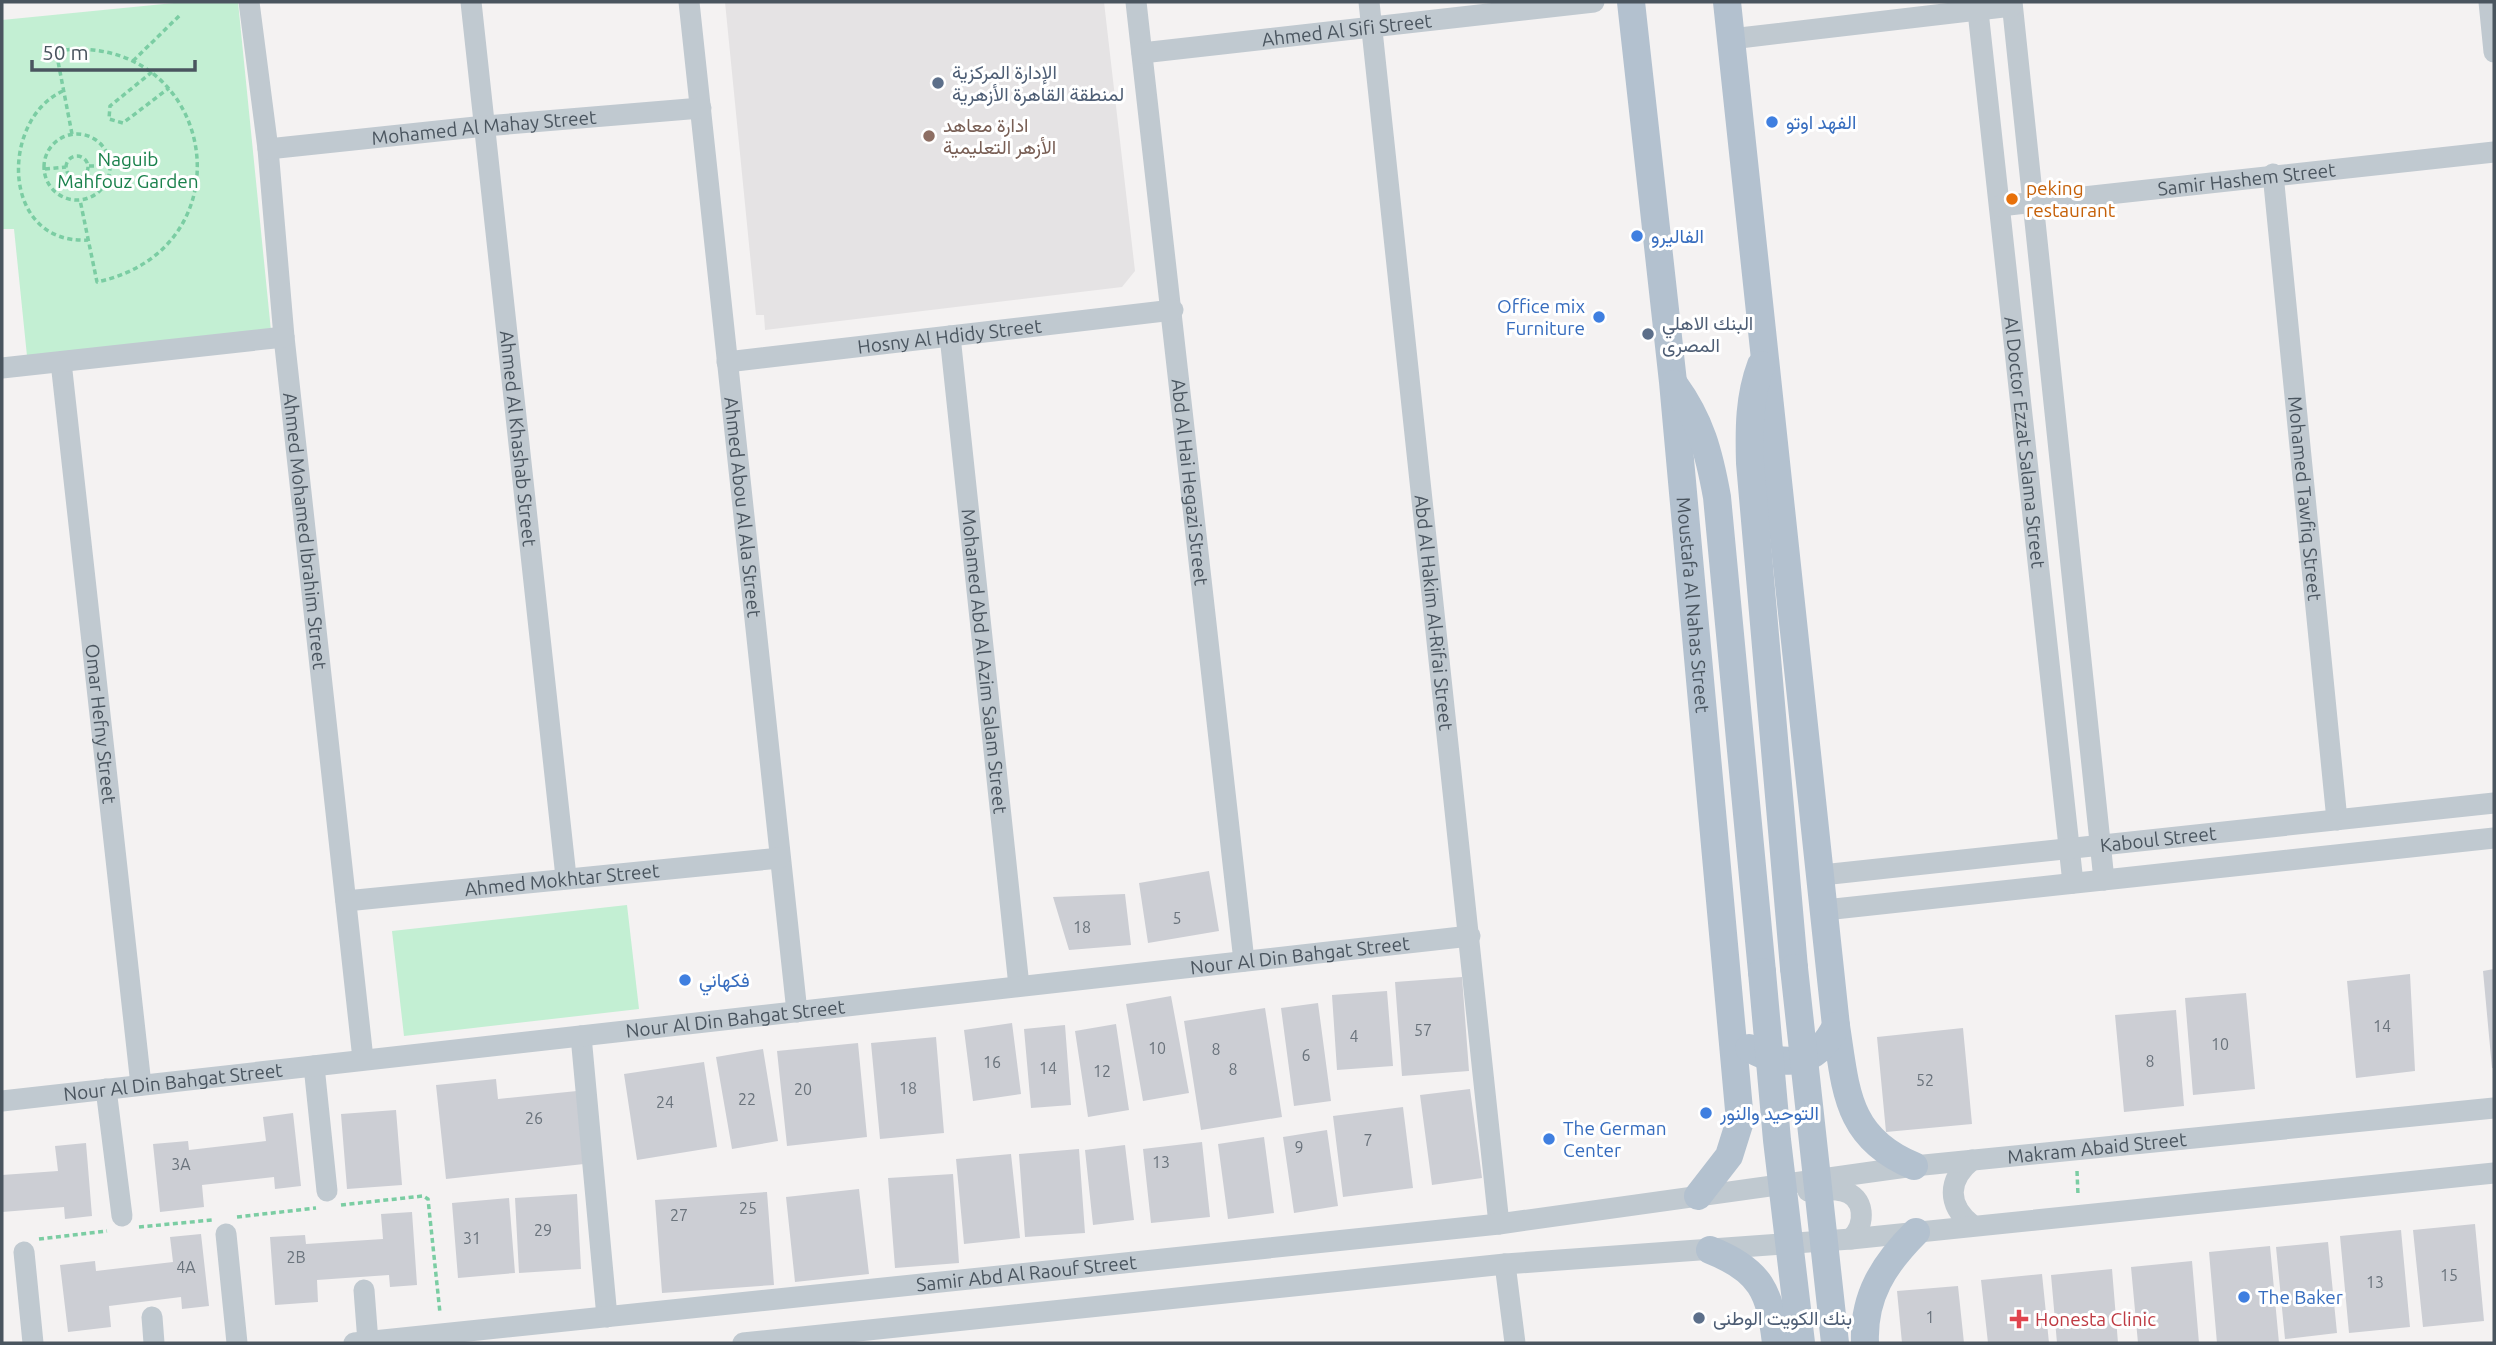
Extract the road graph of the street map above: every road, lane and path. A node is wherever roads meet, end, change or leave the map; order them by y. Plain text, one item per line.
1 (249, 2) edge
2 (471, 2) edge
3 (689, 2) edge
4 (1136, 2) edge
5 (1369, 2) edge
6 (1594, 2) edge
7 (1631, 2) edge
8 (1727, 2) edge
9 (2489, 2) edge
10 (2012, 4) edge
11 (1978, 6) edge
12 (180, 15) dead end
13 (1372, 29) junction
14 (1731, 39) junction
15 (2494, 52) edge
16 (1142, 53) junction
17 (133, 61) junction
18 (152, 72) junction
19 (169, 88) junction
20 (63, 91) junction
21 (31, 107) dead end
22 (701, 108) junction
23 (485, 126) junction
24 (72, 134) junction
25 (268, 149) junction
26 (2494, 152) edge
27 (89, 166) junction
28 (110, 166) junction
29 (66, 167) junction
30 (45, 169) junction
31 (2273, 174) junction
32 (80, 200) junction
33 (2033, 202) junction
34 (2000, 206) junction
35 (26, 219) dead end
36 (88, 240) junction
37 (1173, 310) junction
38 (950, 336) junction
39 (284, 337) junction
40 (1766, 353) junction
41 (61, 362) junction
42 (727, 362) junction
43 (2, 368) edge
44 (1672, 382) junction
45 (2494, 803) edge
46 (2337, 820) junction
47 (2494, 838) edge
48 (2101, 845) junction
49 (2069, 849) junction
50 (780, 858) junction
51 (1822, 876) junction
52 (566, 877) junction
53 (2104, 880) junction
54 (2073, 883) junction
55 (346, 901) junction
56 (1825, 910) junction
57 (1470, 936) junction
58 (1244, 961) junction
59 (1019, 986) junction
60 (797, 1012) junction
61 (1836, 1026) junction
62 (581, 1036) junction
63 (1734, 1040) junction
64 (363, 1059) junction
65 (314, 1066) junction
66 (141, 1085) junction
67 (106, 1089) junction
68 (2, 1101) edge
69 (2494, 1108) edge
70 (2075, 1150) junction
71 (1972, 1160) junction
72 (1914, 1166) junction
73 (2494, 1173) edge
74 (1793, 1181) junction
75 (1698, 1196) junction
76 (325, 1202) junction
77 (2080, 1214) junction
78 (1499, 1224) junction
79 (123, 1225) junction
80 (1972, 1225) junction
81 (1916, 1232) junction
82 (226, 1234) dead end
83 (1851, 1239) junction
84 (29, 1245) joint
85 (1710, 1250) junction
86 (1505, 1264) junction
87 (364, 1290) dead end
88 (152, 1317) dead end
89 (607, 1317) junction
90 (442, 1334) junction
91 (33, 1343) edge
92 (154, 1343) edge
93 (237, 1343) edge
94 (361, 1343) edge
95 (743, 1343) edge
96 (1514, 1343) edge
97 (1776, 1343) edge
98 (1801, 1343) edge
99 (1835, 1343) edge
100 (1865, 1343) edge

1 - 25 street, Ahmed Mohamed Ibrahim Street
2 - 23 street, Ahmed Al Khashab Street
3 - 22 street, Ahmed Abou Al Ala Street
4 - 16 street, Abd Al Hai Hegazi Street
5 - 13 street, Abd Al Hakim Al-Rifai Street
6 - 13 street, Ahmed Al Sifi Street
7 - 44 main road, Moustafa Al Nahas Street
8 - 14 main road
9 - 15 street
10 - 11 street
10 - 33 street, Al Doctor Ezzat Salama Street
11 - 14 street
11 - 34 street, Al Doctor Ezzat Salama Street
12 - 17 path
13 - 16 street, Ahmed Al Sifi Street
13 - 57 street, Abd Al Hakim Al-Rifai Street
14 - 40 main road
16 - 37 street, Abd Al Hai Hegazi Street
17 - 18 path
17 - 20 path
18 - 19 path
18 - 19 path
19 - 36 path
20 - 21 path
20 - 24 path
22 - 23 street, Mohamed Al Mahay Street
22 - 42 street, Ahmed Abou Al Ala Street
23 - 25 street, Mohamed Al Mahay Street
23 - 52 street, Ahmed Al Khashab Street
24 - 28 path
24 - 30 path
25 - 39 street, Ahmed Mohamed Ibrahim Street
26 - 31 street, Samir Hashem Street
27 - 28 path
27 - 29 path
27 - 29 path
28 - 32 path
29 - 30 path
30 - 32 path
31 - 33 street, Samir Hashem Street
31 - 46 street, Mohamed Tawfiq Street
32 - 36 path
33 - 34 street, Samir Hashem Street
33 - 48 street, Al Doctor Ezzat Salama Street
34 - 49 street, Al Doctor Ezzat Salama Street
35 - 36 path
37 - 38 street, Hosny Al Hdidy Street
37 - 58 street, Abd Al Hai Hegazi Street
38 - 42 street, Hosny Al Hdidy Street
38 - 59 street, Mohamed Abd Al Azim Salam Street
39 - 41 street
39 - 55 street, Ahmed Mohamed Ibrahim Street
40 - 51 main road
40 - 99 main road, bridge
41 - 43 street
41 - 66 street, Omar Hefny Street
42 - 50 street, Ahmed Abou Al Ala Street
44 - 63 main road, Moustafa Al Nahas Street
44 - 98 main road, bridge
45 - 46 street, Kaboul Street
46 - 48 street, Kaboul Street
47 - 53 street, Kaboul Street
48 - 49 street, Kaboul Street
48 - 53 street, Al Doctor Ezzat Salama Street
49 - 51 street, Kaboul Street
49 - 54 street, Al Doctor Ezzat Salama Street
50 - 52 street, Ahmed Mokhtar Street
50 - 60 street, Ahmed Abou Al Ala Street
51 - 56 main road
52 - 55 street, Ahmed Mokhtar Street
53 - 54 street, Kaboul Street
54 - 56 street, Kaboul Street
55 - 64 street, Ahmed Mohamed Ibrahim Street
56 - 61 main road
57 - 58 street, Nour Al Din Bahgat Street
57 - 78 street, Abd Al Hakim Al-Rifai Street
58 - 59 street, Nour Al Din Bahgat Street
59 - 60 street, Nour Al Din Bahgat Street
60 - 62 street, Nour Al Din Bahgat Street
61 - 63 main road
61 - 72 main road
62 - 64 street, Nour Al Din Bahgat Street
62 - 89 street
63 - 75 main road, Moustafa Al Nahas Street
64 - 65 street, Nour Al Din Bahgat Street
65 - 66 street, Nour Al Din Bahgat Street
65 - 76 street
66 - 67 street, Nour Al Din Bahgat Street
67 - 68 street, Nour Al Din Bahgat Street
67 - 79 street
69 - 70 street, Makram Abaid Street
70 - 71 street, Makram Abaid Street
70 - 77 path
71 - 72 street, Makram Abaid Street
71 - 80 street
72 - 74 street, Makram Abaid Street
73 - 77 street
74 - 75 street, Makram Abaid Street
74 - 83 street
75 - 78 street, Samir Abd Al Raouf Street
76 - 79 path
76 - 90 path
77 - 80 street
78 - 89 street, Samir Abd Al Raouf Street
79 - 84 path
80 - 81 street
81 - 83 street
81 - 100 main road
82 - 93 street
83 - 85 street
84 - 91 street
85 - 86 street
85 - 97 main road
86 - 95 street
86 - 96 street
87 - 94 street
88 - 92 street
89 - 90 street, Samir Abd Al Raouf Street
90 - 94 street, Samir Abd Al Raouf Street

